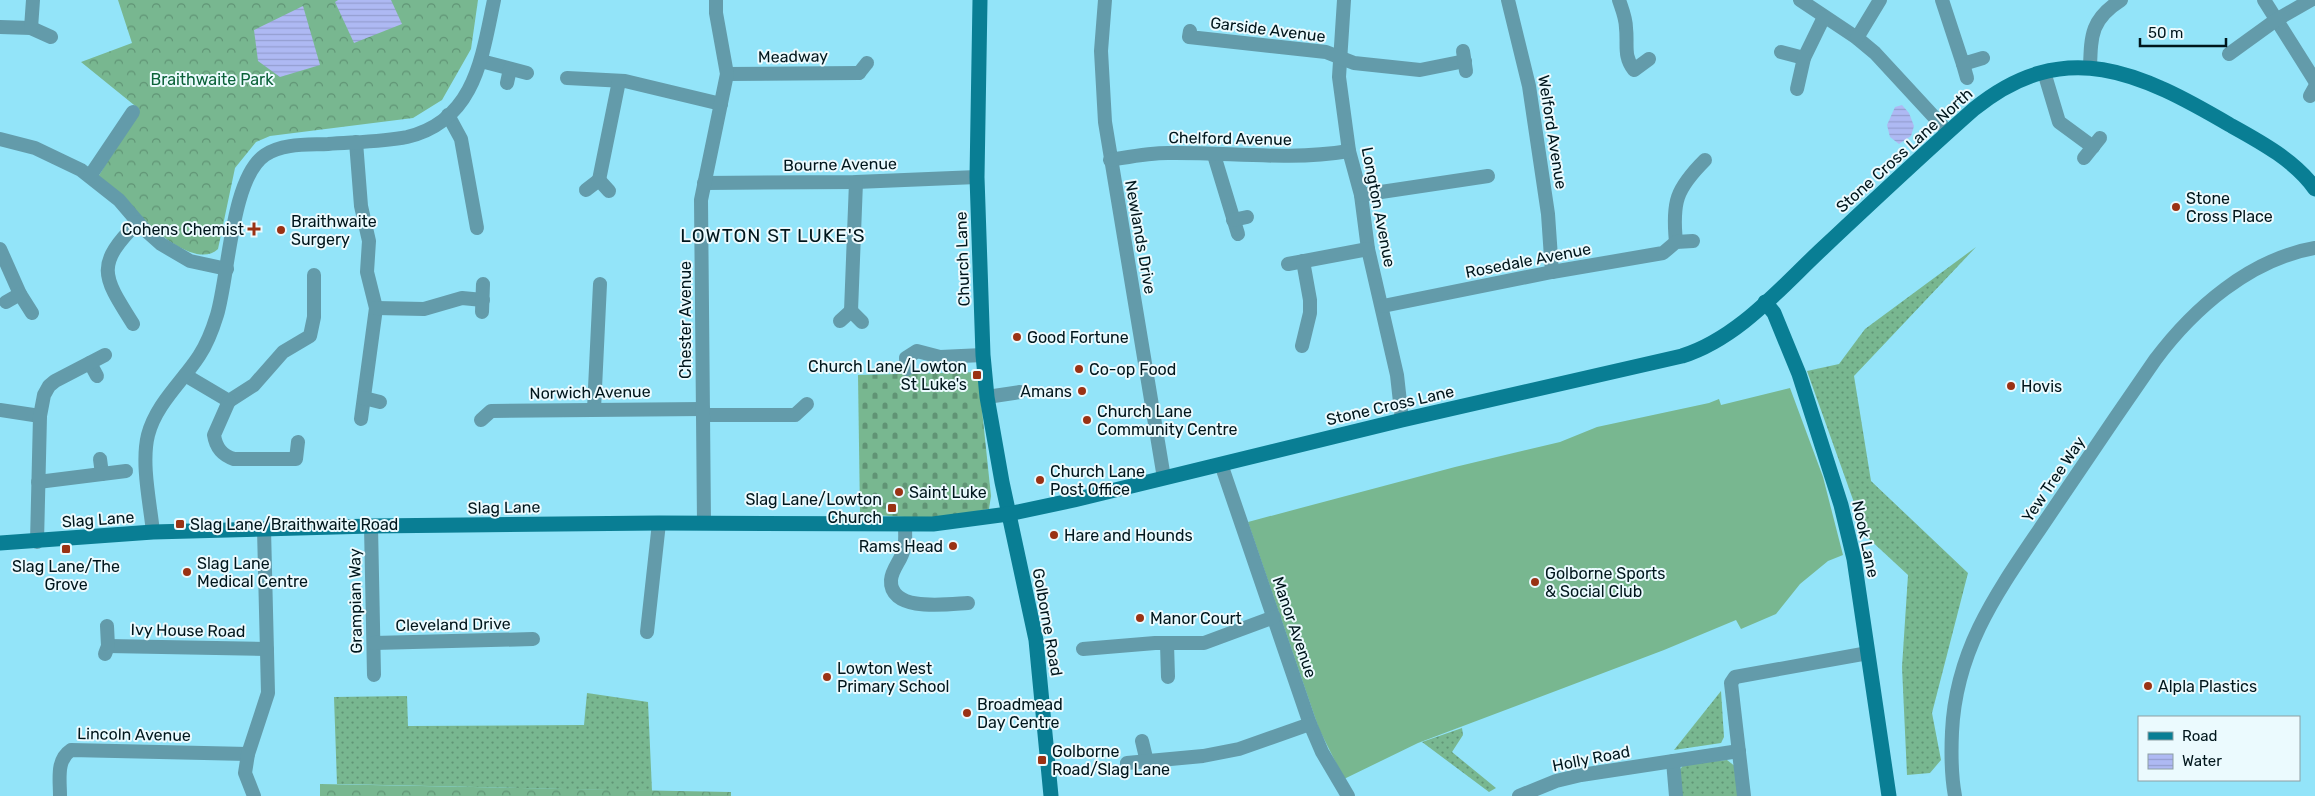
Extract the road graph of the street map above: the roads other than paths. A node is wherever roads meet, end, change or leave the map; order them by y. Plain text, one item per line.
1 (33, 0) edge
2 (494, 0) edge
3 (716, 0) edge
4 (980, 0) edge
5 (1106, 0) edge
6 (1344, 0) edge
7 (1508, 0) edge
8 (1619, 0) edge
9 (1800, 0) edge
10 (1880, 0) edge
11 (1942, 0) edge
12 (2121, 0) edge
13 (2264, 0) edge
14 (2310, 0) edge
15 (1824, 17) junction
16 (2276, 20) junction
17 (0, 27) edge
18 (31, 28) junction
19 (51, 37) dead end
20 (1189, 37) dead end
21 (1857, 38) junction
22 (1781, 52) dead end
23 (2229, 54) dead end
24 (1342, 58) junction
25 (1804, 58) junction
26 (1983, 58) dead end
27 (1649, 59) dead end
28 (481, 61) junction
29 (1464, 61) dead end
30 (1963, 64) junction
31 (2090, 68) junction
32 (510, 69) junction
33 (865, 72) dead end
34 (2044, 72) junction
35 (527, 73) dead end
36 (728, 74) junction
37 (567, 78) dead end
38 (1967, 78) dead end
39 (619, 81) junction
40 (2315, 81) edge
41 (507, 83) dead end
42 (1797, 89) dead end
43 (721, 104) junction
44 (133, 112) dead end
45 (448, 115) junction
46 (1948, 132) junction
47 (0, 139) edge
48 (356, 142) junction
49 (2092, 148) dead end
50 (1349, 151) junction
51 (1214, 155) junction
52 (1110, 160) junction
53 (1705, 160) dead end
54 (90, 176) junction
55 (1488, 176) dead end
56 (978, 177) junction
57 (599, 180) junction
58 (856, 182) junction
59 (704, 183) junction
60 (2313, 185) edge
61 (586, 190) dead end
62 (609, 191) dead end
63 (1361, 195) junction
64 (1247, 217) dead end
65 (1233, 220) junction
66 (138, 222) junction
67 (476, 228) dead end
68 (1238, 234) dead end
69 (2315, 237) edge
70 (1693, 241) dead end
71 (1676, 242) junction
72 (0, 248) edge
73 (2315, 248) edge
74 (1368, 250) junction
75 (2298, 251) junction
76 (1303, 261) junction
77 (1288, 264) dead end
78 (227, 269) junction
79 (1552, 272) junction
80 (314, 275) dead end
81 (483, 284) dead end
82 (600, 284) dead end
83 (20, 294) junction
84 (6, 302) dead end
85 (1765, 302) junction
86 (1382, 306) junction
87 (376, 308) junction
88 (851, 311) junction
89 (32, 313) dead end
90 (133, 315) dead end
91 (840, 321) dead end
92 (862, 322) dead end
93 (1302, 346) dead end
94 (104, 355) dead end
95 (983, 355) junction
96 (90, 363) junction
97 (903, 363) dead end
98 (185, 375) junction
99 (97, 376) dead end
100 (1020, 392) dead end
101 (987, 397) junction
102 (364, 398) junction
103 (229, 401) junction
104 (380, 402) dead end
105 (807, 404) dead end
106 (594, 409) junction
107 (0, 410) edge
108 (703, 412) junction
109 (40, 416) junction
110 (360, 419) dead end
111 (481, 420) dead end
112 (1402, 420) junction
113 (298, 442) dead end
114 (100, 459) dead end
115 (1221, 464) junction
116 (126, 471) dead end
117 (102, 474) junction
118 (1164, 478) junction
119 (38, 482) junction
120 (1008, 514) junction
121 (659, 523) junction
122 (704, 523) junction
123 (905, 525) junction
124 (371, 526) junction
125 (264, 529) junction
126 (153, 532) junction
127 (37, 542) junction
128 (0, 544) edge
129 (968, 603) dead end
130 (1274, 617) junction
131 (107, 626) dead end
132 (647, 632) dead end
133 (535, 640) dead end
134 (374, 643) junction
135 (1167, 644) junction
136 (267, 649) junction
137 (1083, 649) dead end
138 (1868, 653) junction
139 (374, 675) dead end
140 (1168, 677) dead end
141 (1310, 724) junction
142 (1142, 741) dead end
143 (1739, 752) junction
144 (248, 754) junction
145 (1672, 761) junction
146 (1147, 762) junction
147 (1127, 764) dead end
148 (1346, 795) edge
149 (60, 796) edge
150 (254, 796) edge
151 (1051, 796) edge
152 (1519, 796) edge
153 (1676, 796) edge
154 (1744, 796) edge
155 (1888, 796) edge
156 (1955, 796) edge

1 - 18 street
2 - 28 street
3 - 36 street, Chester Avenue
4 - 56 street, Church Lane
5 - 52 street, Newlands Drive
6 - 24 street, Longton Avenue
7 - 79 street, Welford Avenue
8 - 27 street
9 - 15 street
10 - 21 street
11 - 30 street
12 - 31 street
13 - 16 street
14 - 16 street
15 - 21 street
15 - 25 street
16 - 23 street
16 - 40 street
17 - 18 street
18 - 19 street
20 - 24 street, Garside Avenue
21 - 46 street
22 - 25 street
24 - 29 street, Garside Avenue
24 - 50 street, Longton Avenue
25 - 42 street
26 - 30 street
28 - 32 street
28 - 45 street
30 - 38 street
31 - 34 street, Stone Cross Lane North
31 - 60 street, Stone Cross Lane North
32 - 35 street
32 - 41 street
33 - 36 street, Meadway
34 - 46 street, Stone Cross Lane North
34 - 49 street
36 - 43 street, Chester Avenue
37 - 39 street
39 - 43 street
39 - 57 street
43 - 59 street, Chester Avenue
44 - 54 street
45 - 48 street
45 - 67 street
46 - 85 street, Stone Cross Lane North
47 - 54 street
48 - 78 street
48 - 87 street
50 - 51 street, Chelford Avenue
50 - 63 street, Longton Avenue
51 - 52 street, Chelford Avenue
51 - 65 street
52 - 118 street, Newlands Drive
53 - 71 street
54 - 66 street
55 - 63 street
56 - 58 street, Bourne Avenue
56 - 95 street, Church Lane
57 - 61 street
57 - 62 street
58 - 59 street, Bourne Avenue
58 - 88 street
59 - 108 street, Chester Avenue
63 - 74 street, Longton Avenue
64 - 65 street
65 - 68 street
66 - 78 street
66 - 90 street
69 - 75 street, Yew Tree Way
70 - 71 street, Rosedale Avenue
71 - 79 street, Rosedale Avenue
72 - 83 street
73 - 75 street, Yew Tree Way
74 - 76 street
74 - 86 street, Longton Avenue
75 - 156 street, Yew Tree Way
76 - 77 street
76 - 93 street
78 - 98 street
79 - 86 street, Rosedale Avenue
80 - 103 street
81 - 87 street
82 - 106 street
83 - 84 street
83 - 89 street
85 - 112 street, Stone Cross Lane
85 - 138 street, Nook Lane
86 - 112 street, Longton Avenue
87 - 102 street
88 - 91 street
88 - 92 street
94 - 96 street
95 - 97 street
95 - 101 street, Church Lane
96 - 99 street
96 - 109 street
98 - 103 street
98 - 126 street
100 - 101 street
101 - 120 street, Church Lane
102 - 104 street
102 - 110 street
103 - 113 street
105 - 108 street, Norwich Avenue
106 - 108 street, Norwich Avenue
106 - 111 street, Norwich Avenue
107 - 109 street
108 - 122 street, Chester Avenue
109 - 119 street
112 - 115 street, Stone Cross Lane
114 - 117 street
115 - 118 street, Stone Cross Lane
115 - 130 street, Manor Avenue
116 - 117 street
117 - 119 street
118 - 120 street, Stone Cross Lane
119 - 127 street
120 - 123 street, Slag Lane
120 - 151 street, Golborne Road
121 - 122 street, Slag Lane
121 - 124 street, Slag Lane
121 - 132 street
122 - 123 street, Slag Lane
123 - 129 street
124 - 125 street, Slag Lane
124 - 134 street, Grampian Way
125 - 126 street, Slag Lane
125 - 136 street
126 - 127 street, Slag Lane
127 - 128 street, Slag Lane
130 - 135 street
130 - 141 street, Manor Avenue
131 - 136 street, Ivy House Road
133 - 134 street, Cleveland Drive
134 - 139 street, Grampian Way
135 - 137 street
135 - 140 street
136 - 144 street
138 - 143 street
138 - 155 street, Nook Lane
141 - 146 street
141 - 148 street, Manor Avenue
142 - 146 street
143 - 145 street, Holly Road
143 - 154 street
144 - 149 street, Lincoln Avenue
144 - 150 street
145 - 152 street, Holly Road
145 - 153 street
146 - 147 street

